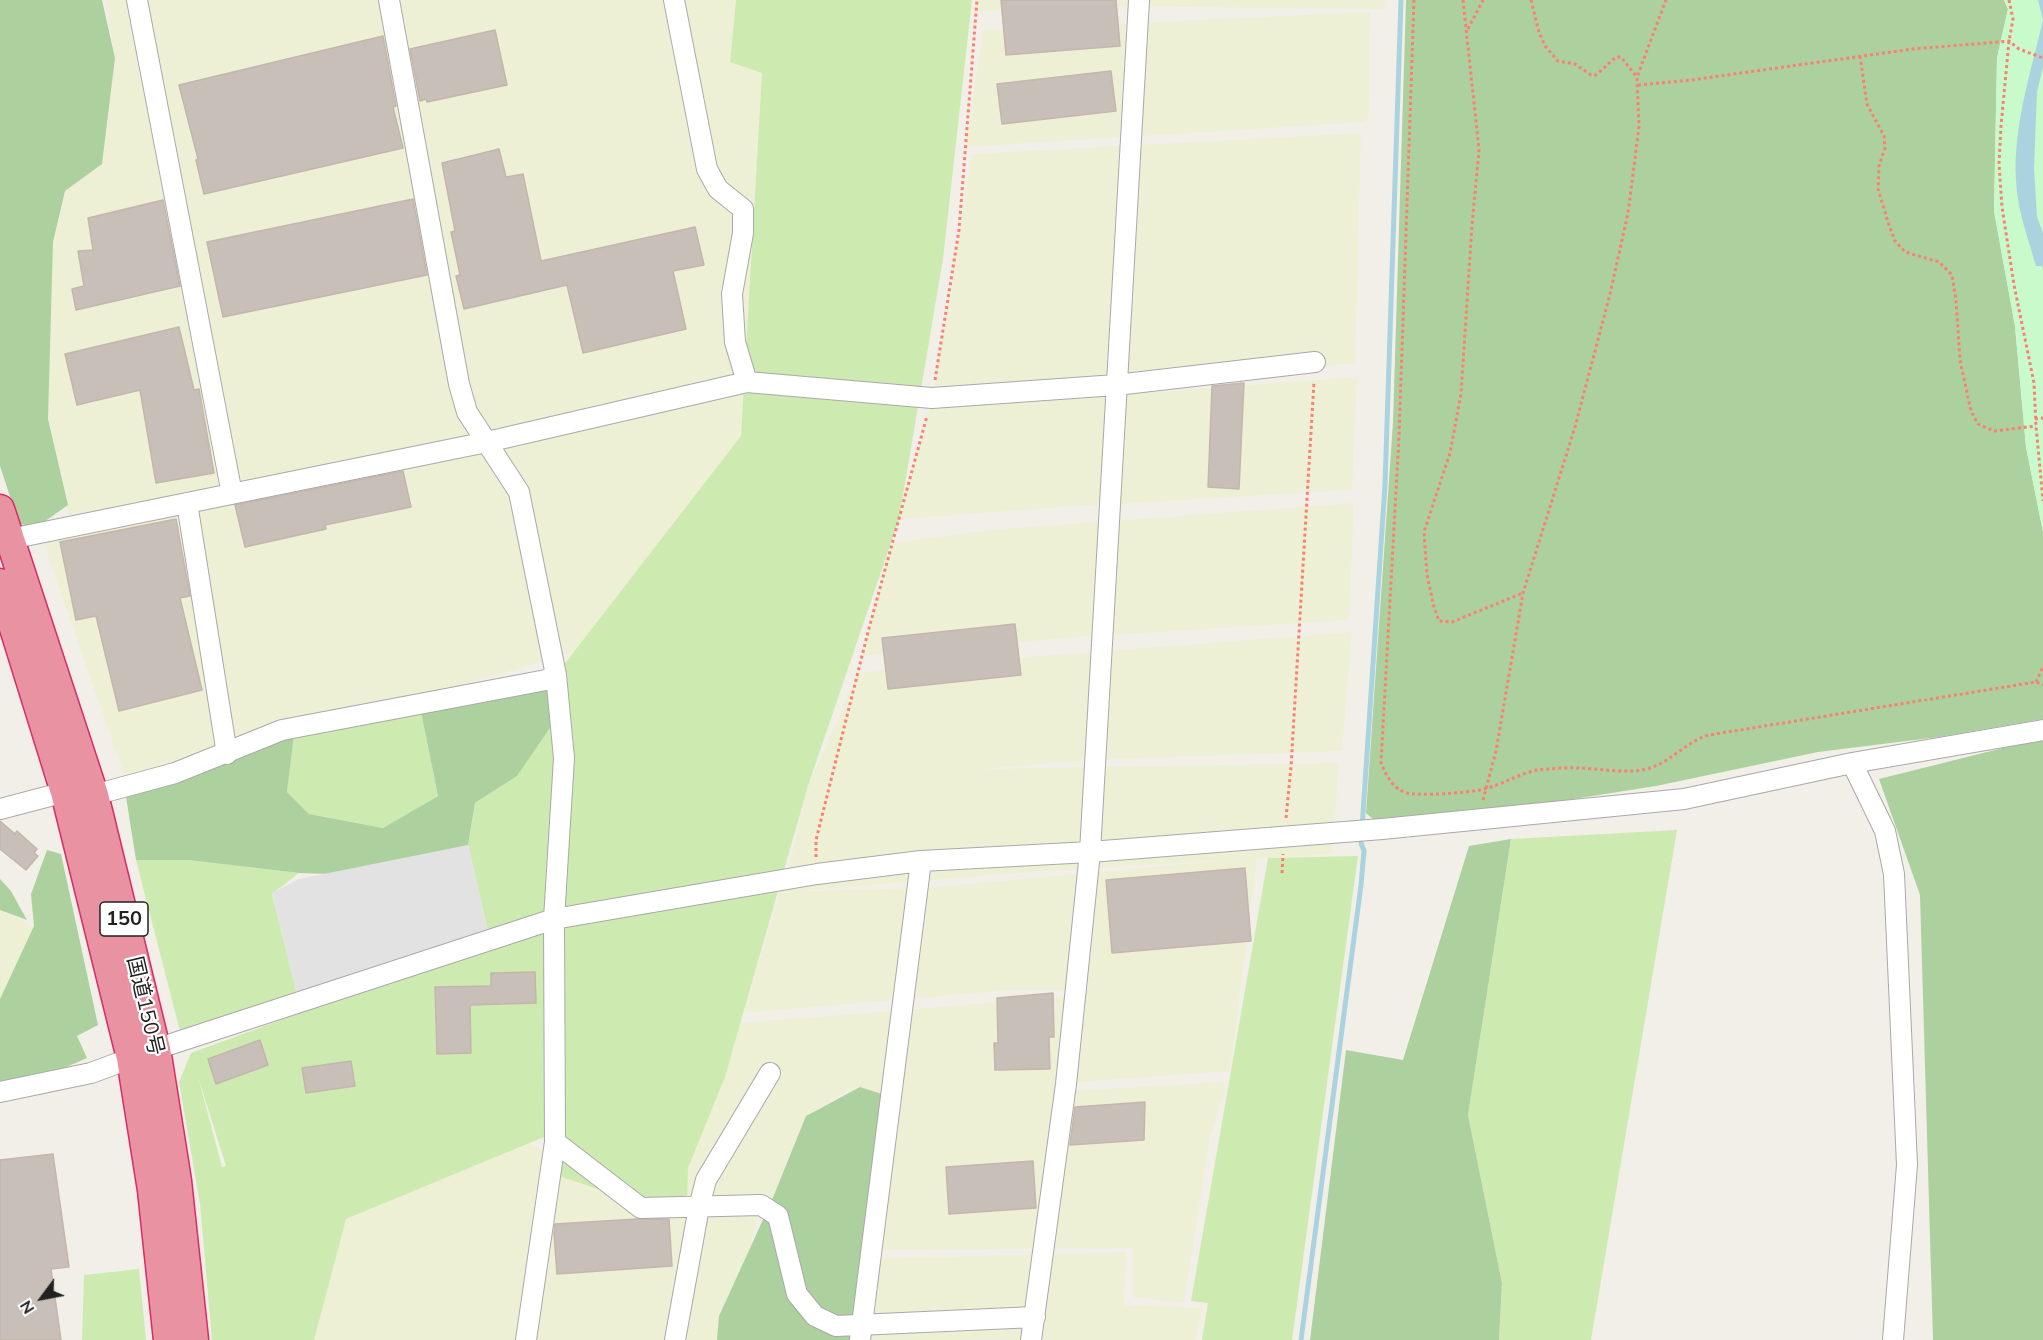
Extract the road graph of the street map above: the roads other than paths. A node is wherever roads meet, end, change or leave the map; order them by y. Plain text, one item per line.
1 (137, 0) edge
2 (388, 0) edge
3 (674, 0) edge
4 (1138, 0) edge
5 (1315, 362) road end
6 (747, 382) junction
7 (1116, 386) junction
8 (487, 442) junction
9 (232, 494) junction
10 (187, 503) junction
11 (0, 509) edge
12 (10, 539) junction
13 (0, 583) edge
14 (556, 675) junction
15 (2043, 730) edge
16 (227, 754) junction
17 (1852, 763) junction
18 (65, 792) junction
19 (94, 795) junction
20 (0, 809) edge
21 (1090, 852) junction
22 (921, 861) junction
23 (554, 920) junction
24 (143, 1054) junction
25 (770, 1073) dead end
26 (0, 1092) edge
27 (555, 1142) junction
28 (699, 1207) junction
29 (1035, 1317) junction
30 (861, 1332) edge
31 (168, 1340) edge
32 (194, 1340) edge
33 (526, 1340) edge
34 (675, 1340) edge
35 (1032, 1340) edge
36 (1893, 1340) edge

1 - 9 street
2 - 8 street
3 - 6 street
4 - 7 street
5 - 7 street
6 - 7 street
6 - 8 street
7 - 21 street
8 - 9 street
8 - 14 street
9 - 10 street
10 - 12 street
10 - 16 street
11 - 12 highway, 国道150号 / 150
12 - 19 highway, 国道150号 / 150
13 - 18 highway, 国道150号 / 150
14 - 16 street
14 - 23 street
15 - 17 street
16 - 19 street
17 - 21 street
17 - 36 street
18 - 20 street
18 - 24 highway, 国道150号 / 150
19 - 24 highway, 国道150号 / 150
21 - 22 street
21 - 29 street
22 - 23 street
22 - 30 street
23 - 24 street
23 - 27 street
24 - 26 street
24 - 31 highway, 国道150号 / 150
24 - 32 highway, 国道150号 / 150
25 - 28 street
27 - 28 street
27 - 33 street
28 - 30 street
28 - 34 street
29 - 30 street
29 - 35 street

